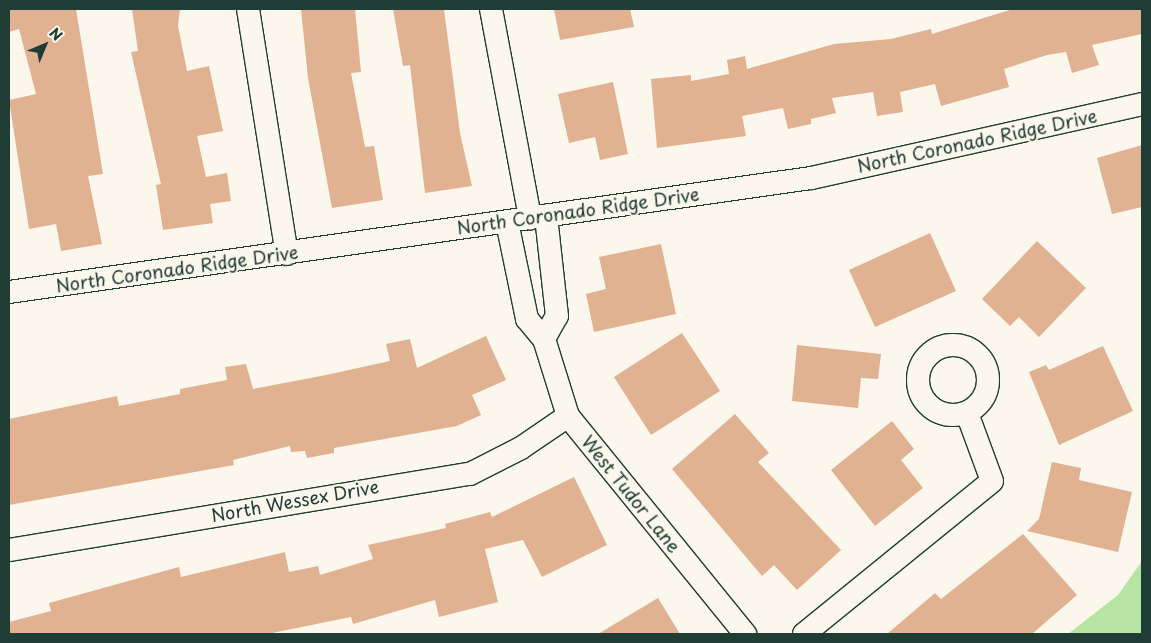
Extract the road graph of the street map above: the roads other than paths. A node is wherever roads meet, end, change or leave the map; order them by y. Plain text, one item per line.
1 (248, 9) edge
2 (492, 9) edge
3 (1142, 104) edge
4 (538, 217) junction
5 (507, 222) junction
6 (287, 254) junction
7 (9, 292) edge
8 (544, 339) junction
9 (968, 413) dead end
10 (568, 416) junction
11 (9, 550) edge
12 (745, 634) edge
13 (804, 634) edge

1 - 6 street
2 - 4 street
3 - 4 street, North Coronado Ridge Drive
4 - 5 street, North Coronado Ridge Drive
4 - 8 street
5 - 6 street, North Coronado Ridge Drive
5 - 8 street, West Tudor Lane
6 - 7 street, North Coronado Ridge Drive
8 - 10 street, West Tudor Lane
9 - 13 street
10 - 11 street, North Wessex Drive
10 - 12 street, West Tudor Lane

